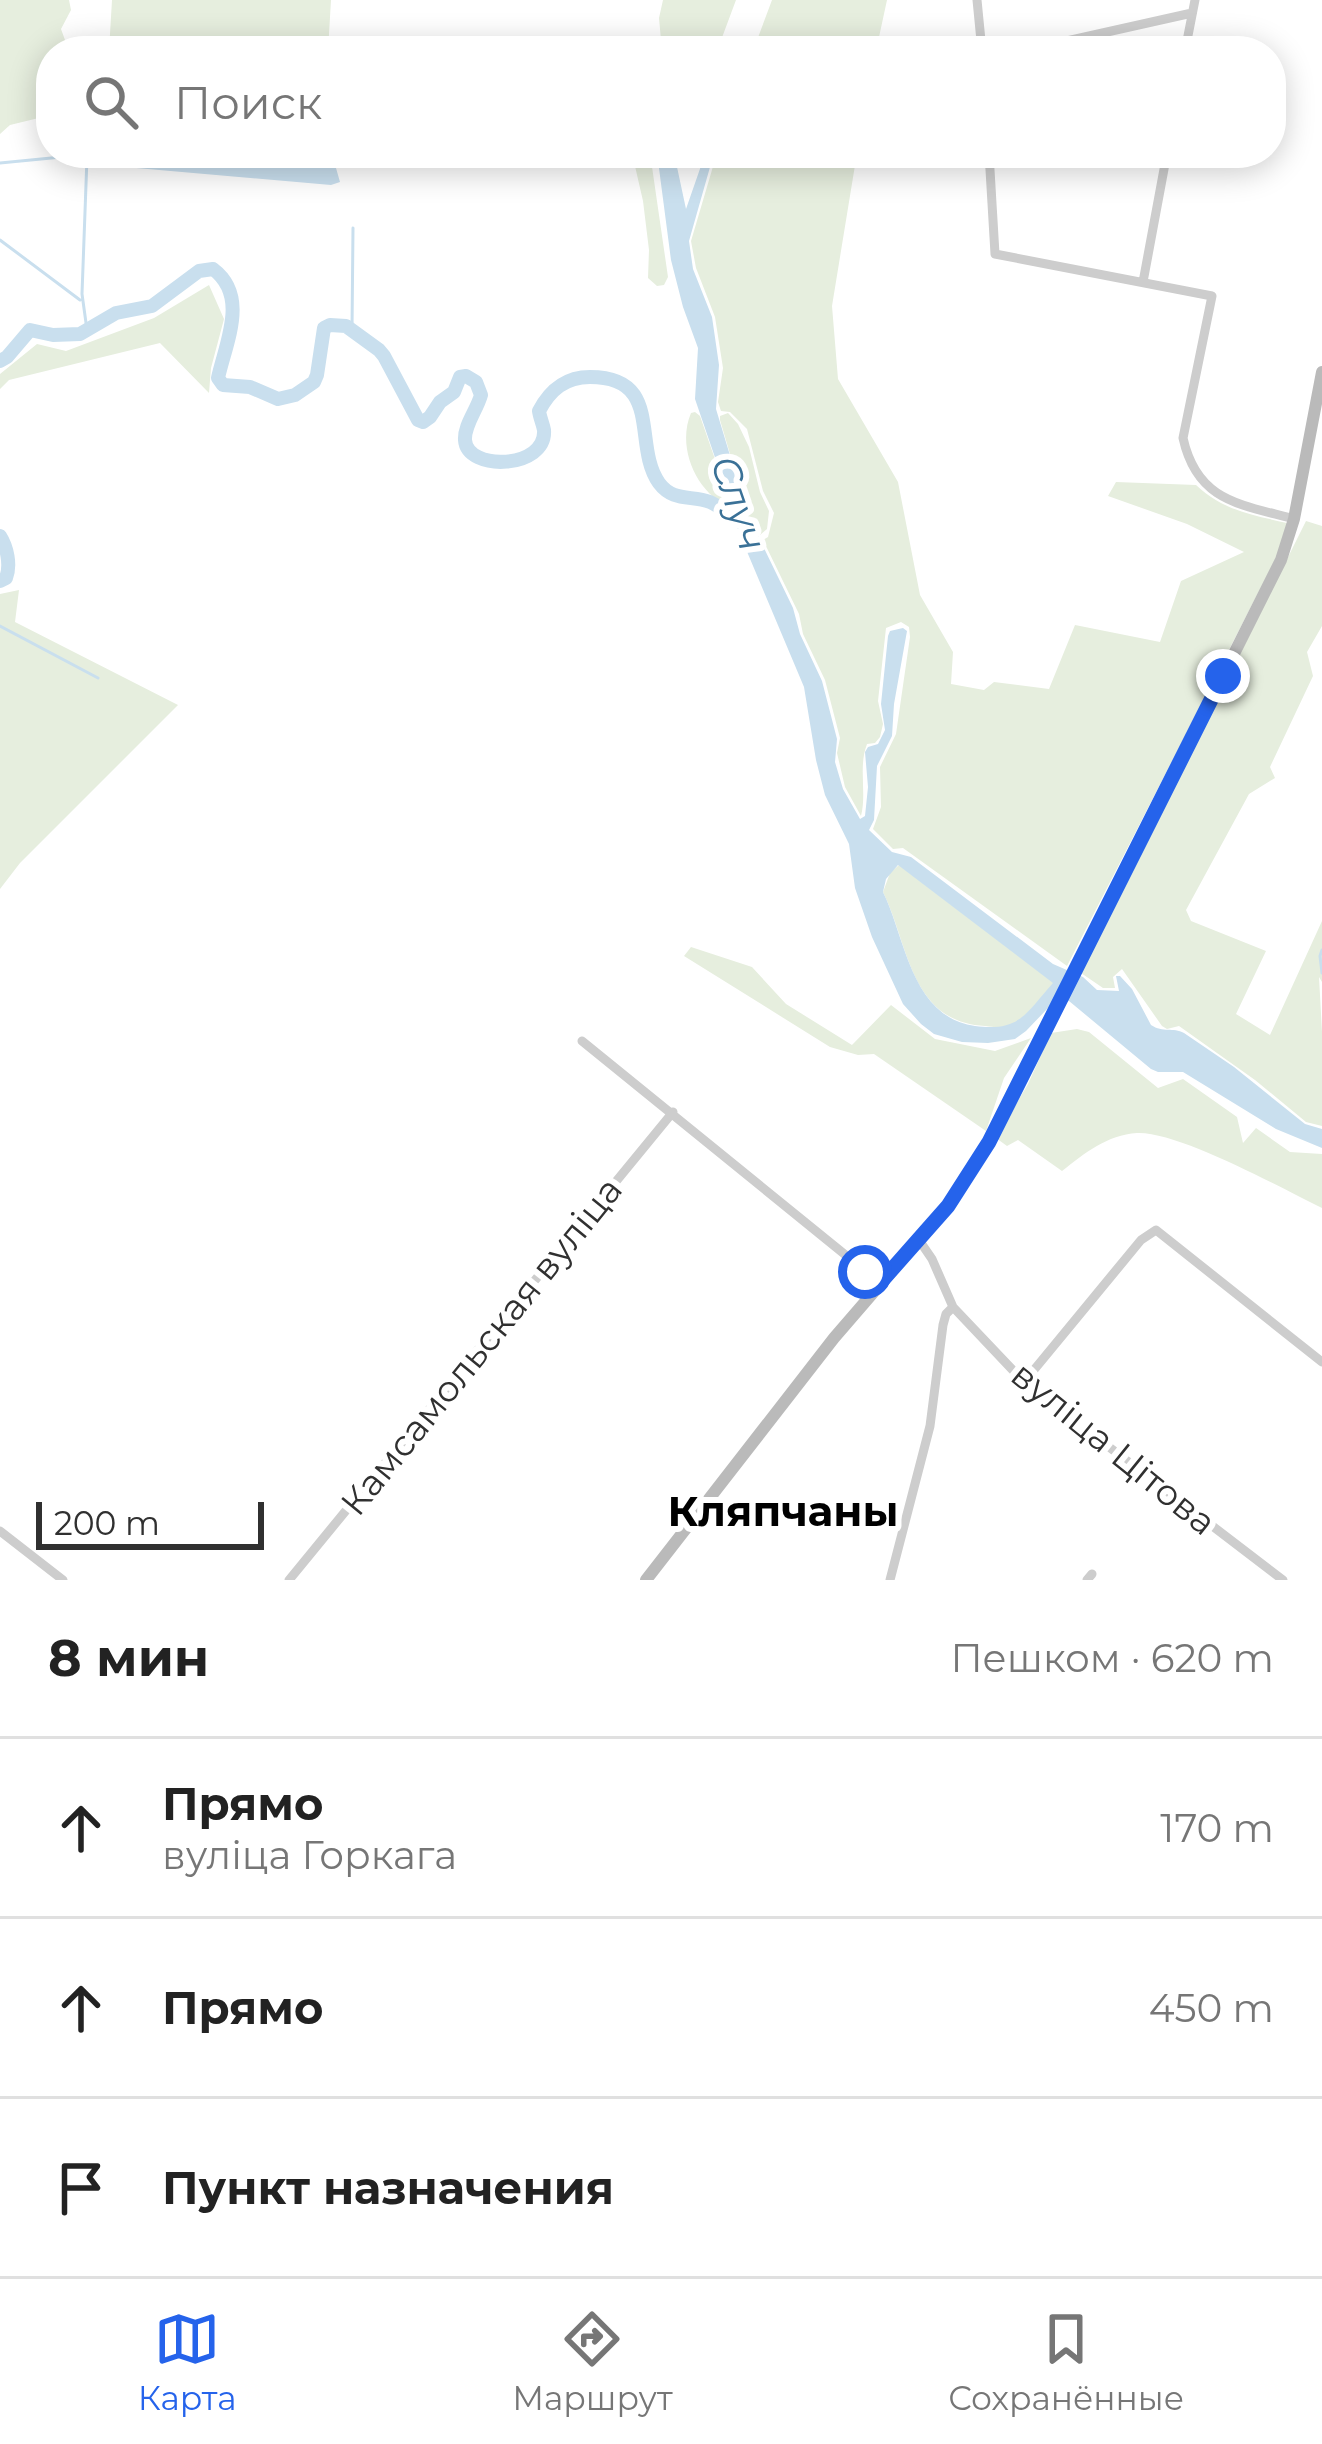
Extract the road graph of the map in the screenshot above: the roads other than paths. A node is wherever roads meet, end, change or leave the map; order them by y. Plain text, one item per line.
1 (977, 0) edge
2 (1195, 0) edge
3 (1192, 13) junction
4 (981, 36) edge
5 (1089, 36) edge
6 (1188, 36) edge
7 (990, 168) edge
8 (1164, 168) edge
9 (1143, 282) junction
10 (1322, 372) edge
11 (1294, 519) junction
12 (583, 1041) dead end
13 (674, 1112) junction
14 (920, 1240) junction
15 (880, 1283) junction
16 (953, 1307) junction
17 (1322, 1362) edge
18 (1024, 1382) junction
19 (0, 1531) edge
20 (63, 1580) edge
21 (290, 1580) edge
22 (646, 1580) edge
23 (890, 1580) edge
24 (1283, 1580) edge

1 - 4 street
2 - 3 street
3 - 5 street
3 - 6 street
7 - 9 street
8 - 9 street
9 - 11 street
10 - 11 main road
11 - 14 main road
12 - 13 street
13 - 15 street
13 - 21 street, Камсамольская вуліца
14 - 15 main road
14 - 16 street, вуліца Цітова
15 - 22 main road
16 - 18 street, вуліца Цітова
16 - 23 street
17 - 18 street
18 - 24 street, вуліца Цітова
19 - 20 street

